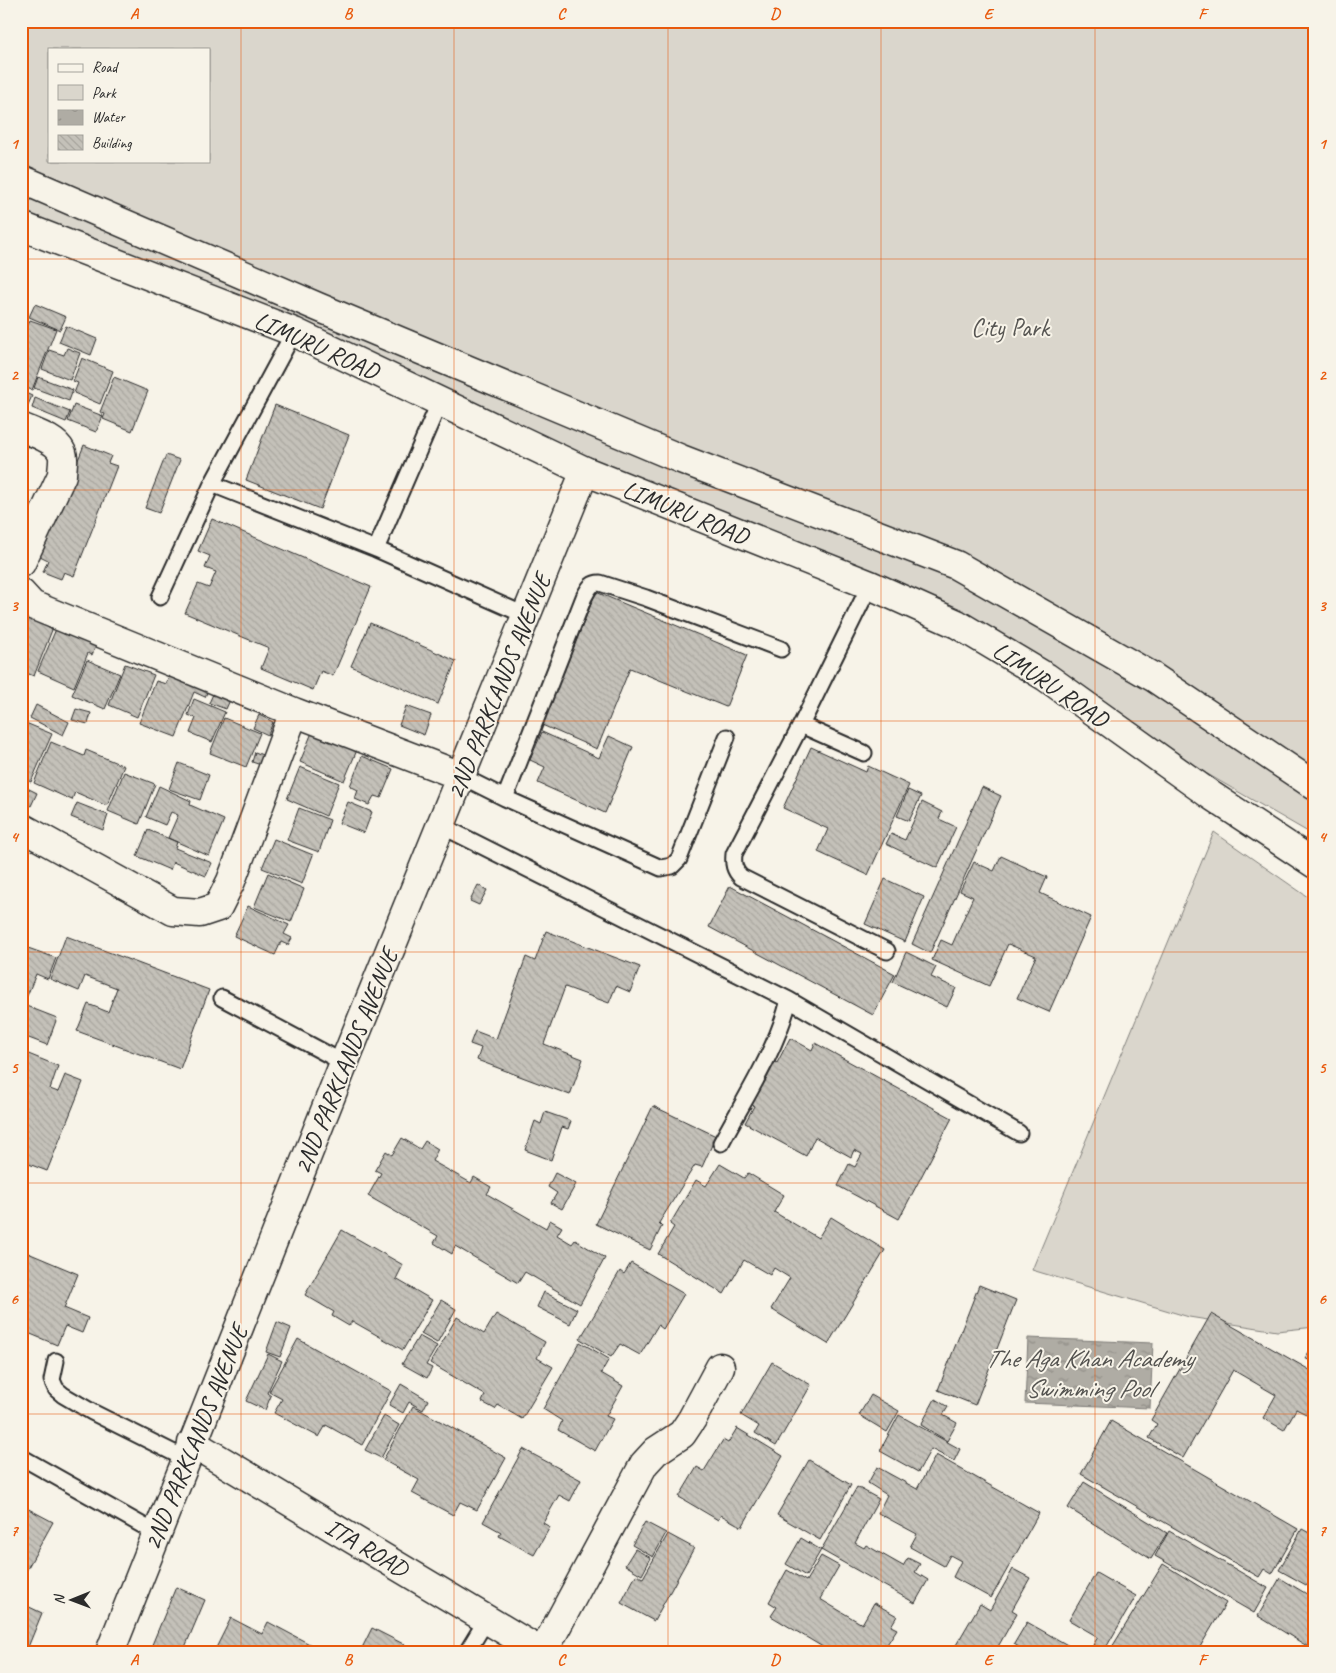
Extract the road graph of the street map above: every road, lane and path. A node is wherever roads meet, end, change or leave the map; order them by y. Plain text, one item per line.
1 (21, 179) edge
2 (21, 226) edge
3 (294, 332) junction
4 (440, 401) junction
5 (21, 427) edge
6 (585, 471) junction
7 (212, 484) junction
8 (376, 549) junction
9 (21, 564) edge
10 (870, 585) junction
11 (21, 593) edge
12 (160, 597) dead end
13 (526, 616) junction
14 (781, 649) dead end
15 (294, 712) junction
16 (801, 725) junction
17 (727, 737) dead end
18 (864, 753) dead end
19 (461, 776) junction
20 (1315, 786) edge
21 (506, 798) junction
22 (440, 824) junction
23 (21, 827) edge
24 (1315, 864) edge
25 (888, 951) dead end
26 (222, 998) dead end
27 (789, 1000) junction
28 (344, 1063) junction
29 (1019, 1133) dead end
30 (721, 1142) dead end
31 (56, 1361) dead end
32 (720, 1367) dead end
33 (189, 1451) junction
34 (21, 1457) edge
35 (156, 1533) junction
36 (487, 1619) junction
37 (110, 1652) edge
38 (467, 1652) edge
39 (542, 1652) edge

1 - 20 street, LIMURU ROAD
2 - 3 street, LIMURU ROAD
3 - 4 street, LIMURU ROAD
3 - 7 lane
4 - 6 street, LIMURU ROAD
4 - 8 lane
5 - 9 street
6 - 10 street, LIMURU ROAD
6 - 13 street, 2ND PARKLANDS AVENUE
7 - 8 lane
7 - 12 lane
8 - 13 lane
10 - 16 lane
10 - 24 street, LIMURU ROAD
11 - 15 street
13 - 19 street, 2ND PARKLANDS AVENUE
14 - 21 lane
15 - 19 street
15 - 23 street
16 - 18 lane
16 - 25 lane
17 - 21 lane
19 - 21 lane
19 - 22 street, 2ND PARKLANDS AVENUE
22 - 27 lane
22 - 28 street, 2ND PARKLANDS AVENUE
26 - 28 lane
27 - 29 lane
27 - 30 lane
28 - 33 street, 2ND PARKLANDS AVENUE
31 - 33 lane
32 - 39 street
33 - 35 street, 2ND PARKLANDS AVENUE
33 - 36 street, ITA ROAD
34 - 35 lane
35 - 37 street, 2ND PARKLANDS AVENUE
36 - 38 lane
36 - 39 street, ITA ROAD

